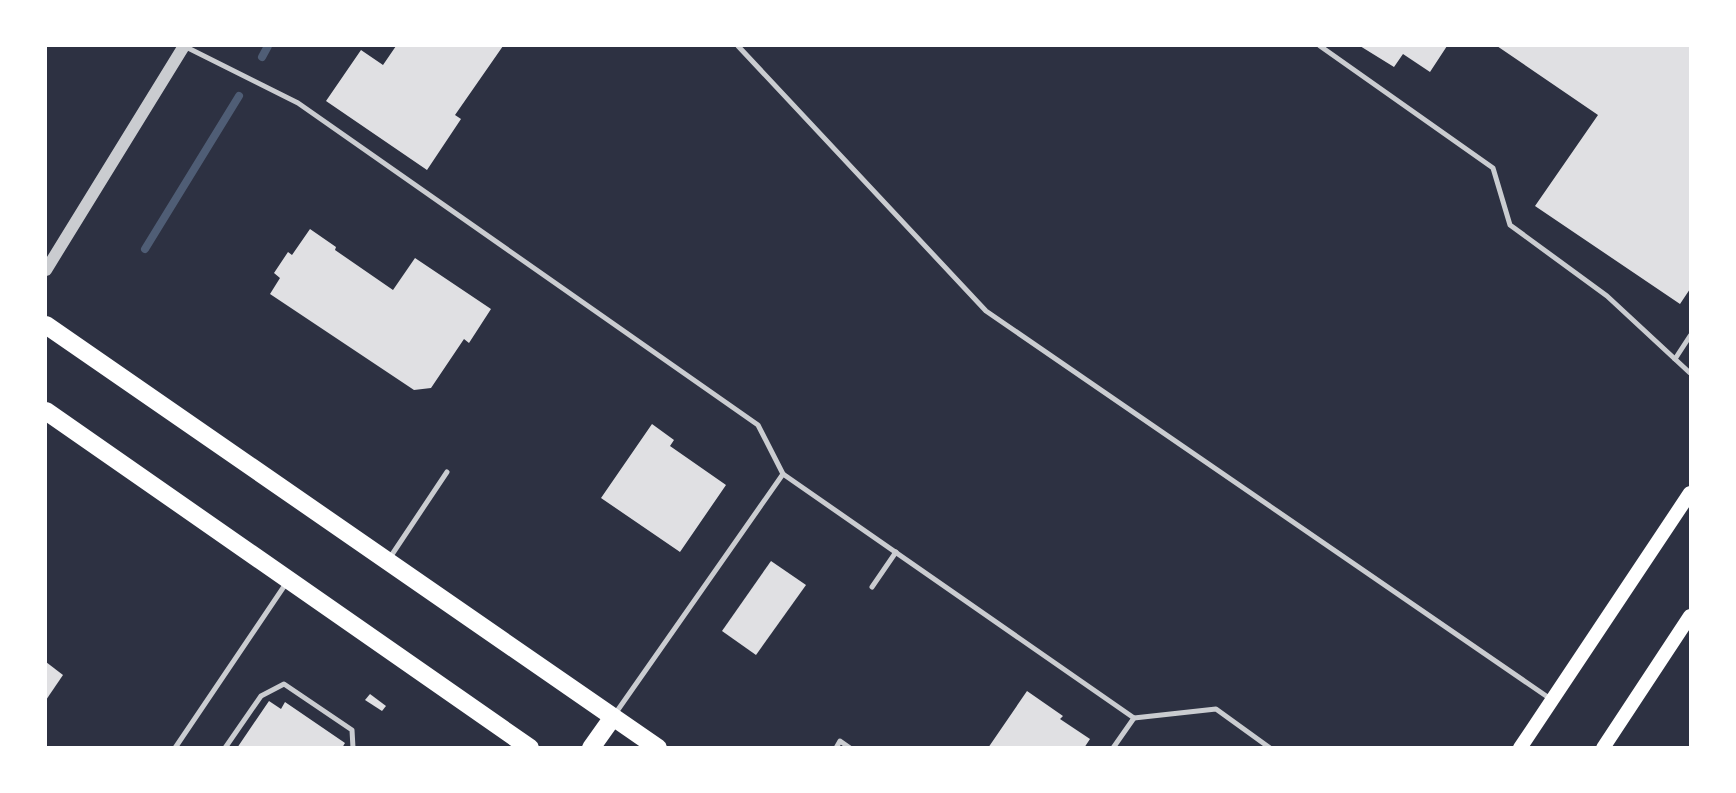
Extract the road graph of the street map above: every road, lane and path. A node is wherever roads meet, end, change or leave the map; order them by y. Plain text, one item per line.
1 (184, 46) edge
2 (738, 46) edge
3 (1320, 46) edge
4 (46, 270) edge
5 (46, 324) edge
6 (1690, 336) edge
7 (1675, 359) junction
8 (1690, 373) edge
9 (46, 411) edge
10 (447, 471) dead end
11 (783, 474) junction
12 (1690, 494) edge
13 (896, 552) junction
14 (388, 561) junction
15 (289, 580) junction
16 (872, 587) dead end
17 (1690, 616) edge
18 (1552, 700) junction
19 (613, 717) junction
20 (1133, 718) junction
21 (175, 747) edge
22 (225, 747) edge
23 (353, 747) edge
24 (530, 747) edge
25 (591, 747) edge
26 (658, 747) edge
27 (836, 747) edge
28 (850, 747) edge
29 (1113, 747) edge
30 (1270, 747) edge
31 (1520, 747) edge
32 (1603, 747) edge

1 - 4 street
1 - 11 lane
2 - 18 lane
3 - 7 lane
5 - 14 main road
6 - 7 lane
7 - 8 lane
9 - 15 main road
10 - 14 lane
11 - 13 lane
11 - 19 lane
12 - 18 main road
13 - 16 lane
13 - 20 lane
14 - 19 main road
15 - 21 lane
15 - 24 main road
17 - 32 main road
18 - 31 main road
19 - 25 main road
19 - 26 main road
20 - 29 lane
20 - 30 lane
22 - 23 lane
27 - 28 lane

